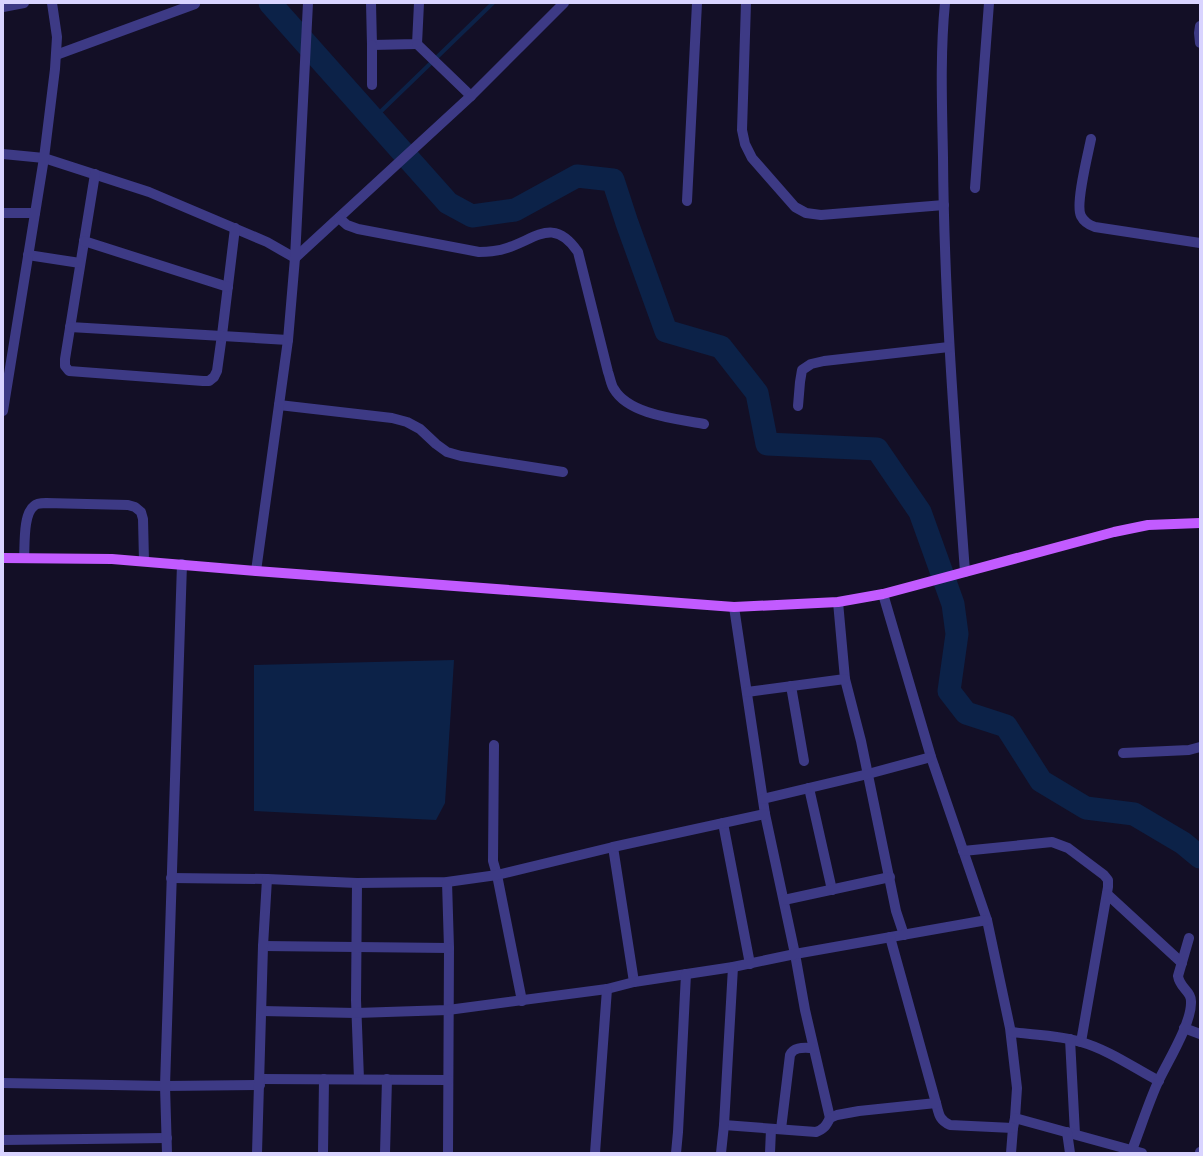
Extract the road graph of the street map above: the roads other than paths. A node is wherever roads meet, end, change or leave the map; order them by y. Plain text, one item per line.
1 (24, 3) edge
2 (52, 3) edge
3 (308, 3) edge
4 (371, 3) edge
5 (419, 3) edge
6 (564, 3) edge
7 (697, 3) edge
8 (746, 3) edge
9 (945, 3) edge
10 (989, 3) edge
11 (195, 4) edge
12 (3, 7) edge
13 (1200, 26) edge
14 (1200, 43) edge
15 (372, 45) junction
16 (421, 48) junction
17 (56, 54) junction
18 (372, 85) dead end
19 (471, 96) junction
20 (1091, 139) dead end
21 (3, 154) edge
22 (44, 158) junction
23 (95, 174) junction
24 (975, 188) dead end
25 (687, 201) dead end
26 (944, 205) junction
27 (3, 213) edge
28 (35, 213) junction
29 (339, 218) junction
30 (235, 228) junction
31 (84, 241) junction
32 (1200, 243) edge
33 (28, 255) junction
34 (295, 258) junction
35 (80, 263) junction
36 (228, 286) junction
37 (70, 327) junction
38 (222, 335) junction
39 (288, 340) junction
40 (949, 347) junction
41 (4, 400) edge
42 (279, 405) junction
43 (798, 406) dead end
44 (3, 411) edge
45 (704, 424) dead end
46 (563, 472) dead end
47 (1200, 523) edge
48 (3, 558) edge
49 (24, 558) junction
50 (144, 561) junction
51 (182, 564) junction
52 (256, 571) junction
53 (964, 572) junction
54 (883, 594) junction
55 (838, 602) junction
56 (734, 607) junction
57 (845, 679) junction
58 (791, 686) junction
59 (747, 692) junction
60 (494, 745) dead end
61 (1200, 747) edge
62 (1123, 753) dead end
63 (930, 757) junction
64 (804, 761) dead end
65 (868, 774) junction
66 (809, 788) junction
67 (763, 799) junction
68 (766, 814) junction
69 (723, 823) junction
70 (613, 846) junction
71 (963, 851) junction
72 (497, 875) junction
73 (890, 877) junction
74 (171, 878) junction
75 (267, 879) junction
76 (447, 882) junction
77 (357, 883) junction
78 (832, 890) junction
79 (1107, 894) junction
80 (784, 900) junction
81 (987, 920) junction
82 (904, 934) junction
83 (890, 937) junction
84 (1189, 938) dead end
85 (263, 946) junction
86 (357, 947) junction
87 (449, 948) junction
88 (796, 954) junction
89 (1182, 963) junction
90 (750, 964) junction
91 (733, 967) junction
92 (686, 974) junction
93 (634, 982) junction
94 (607, 989) junction
95 (522, 1000) junction
96 (448, 1010) junction
97 (262, 1011) junction
98 (356, 1013) junction
99 (1184, 1028) junction
100 (1011, 1032) junction
101 (1200, 1034) edge
102 (1070, 1039) junction
103 (1081, 1042) junction
104 (814, 1048) junction
105 (324, 1079) junction
106 (358, 1079) junction
107 (387, 1079) junction
108 (448, 1080) junction
109 (1159, 1081) junction
110 (260, 1082) junction
111 (3, 1083) edge
112 (165, 1086) junction
113 (936, 1103) junction
114 (830, 1118) junction
115 (1014, 1123) junction
116 (724, 1125) junction
117 (776, 1129) junction
118 (1071, 1133) junction
119 (167, 1138) junction
120 (3, 1140) edge
121 (1137, 1152) edge
122 (167, 1153) edge
123 (257, 1153) edge
124 (323, 1153) edge
125 (385, 1153) edge
126 (448, 1153) edge
127 (595, 1153) edge
128 (676, 1153) edge
129 (721, 1153) edge
130 (770, 1153) edge
131 (1011, 1153) edge
132 (1070, 1153) edge

1 - 12 street
2 - 17 street
3 - 34 street
4 - 15 street
5 - 16 street
6 - 19 street
7 - 25 street
8 - 26 street
9 - 26 street
10 - 24 street
11 - 17 street
13 - 14 street
15 - 16 street
15 - 18 street
16 - 19 street
17 - 22 street
19 - 29 street
20 - 32 street
21 - 22 street
22 - 23 street
22 - 28 street
23 - 30 street
23 - 31 street
26 - 40 street
27 - 28 street
28 - 33 street
29 - 34 street
29 - 45 street
30 - 34 street
30 - 36 street
31 - 35 street
31 - 36 street
33 - 35 street
33 - 41 street
34 - 39 street
35 - 37 street
36 - 38 street
37 - 38 street
37 - 38 street
38 - 39 street
39 - 42 street
40 - 43 street
40 - 53 street
41 - 44 street
42 - 46 street
42 - 52 street
47 - 53 main road
48 - 49 main road
49 - 50 main road
49 - 50 street
50 - 51 main road
51 - 52 main road
51 - 74 street
52 - 56 main road
53 - 54 main road
54 - 55 main road
54 - 63 street
55 - 56 main road
55 - 57 street
56 - 59 street
57 - 58 street
57 - 65 street
58 - 59 street
58 - 64 street
59 - 67 street
60 - 72 street
61 - 62 street
63 - 65 street
63 - 71 street
65 - 66 street
65 - 73 street
66 - 67 street
66 - 78 street
67 - 68 street
68 - 69 street
68 - 80 street
69 - 70 street
69 - 90 street
70 - 72 street
70 - 93 street
71 - 79 street
71 - 81 street
72 - 76 street
72 - 95 street
73 - 78 street
73 - 82 street
74 - 75 street
74 - 112 street
75 - 77 street
75 - 85 street
76 - 77 street
76 - 87 street
77 - 86 street
78 - 80 street
79 - 89 street
79 - 103 street
80 - 88 street
81 - 82 street
81 - 100 street
82 - 83 street
83 - 88 street
83 - 113 street
84 - 89 street
85 - 86 street
85 - 97 street
86 - 87 street
86 - 98 street
87 - 96 street
88 - 90 street
88 - 104 street
89 - 99 street
90 - 91 street
91 - 92 street
91 - 116 street
92 - 93 street
92 - 128 street
93 - 94 street
94 - 95 street
94 - 127 street
95 - 96 street
96 - 98 street
96 - 108 street
97 - 98 street
97 - 110 street
98 - 106 street
99 - 101 street
99 - 109 street
100 - 102 street
100 - 115 street
102 - 103 street
102 - 118 street
103 - 109 street
104 - 114 street
104 - 117 street
105 - 106 street
105 - 110 street
105 - 124 street
106 - 107 street
107 - 108 street
107 - 125 street
108 - 126 street
109 - 121 street
110 - 112 street
110 - 123 street
111 - 112 street
112 - 119 street
113 - 114 street
113 - 115 street
114 - 117 street
115 - 118 street
115 - 131 street
116 - 117 street
116 - 129 street
117 - 130 street
118 - 121 street
118 - 132 street
119 - 120 street
119 - 122 street

